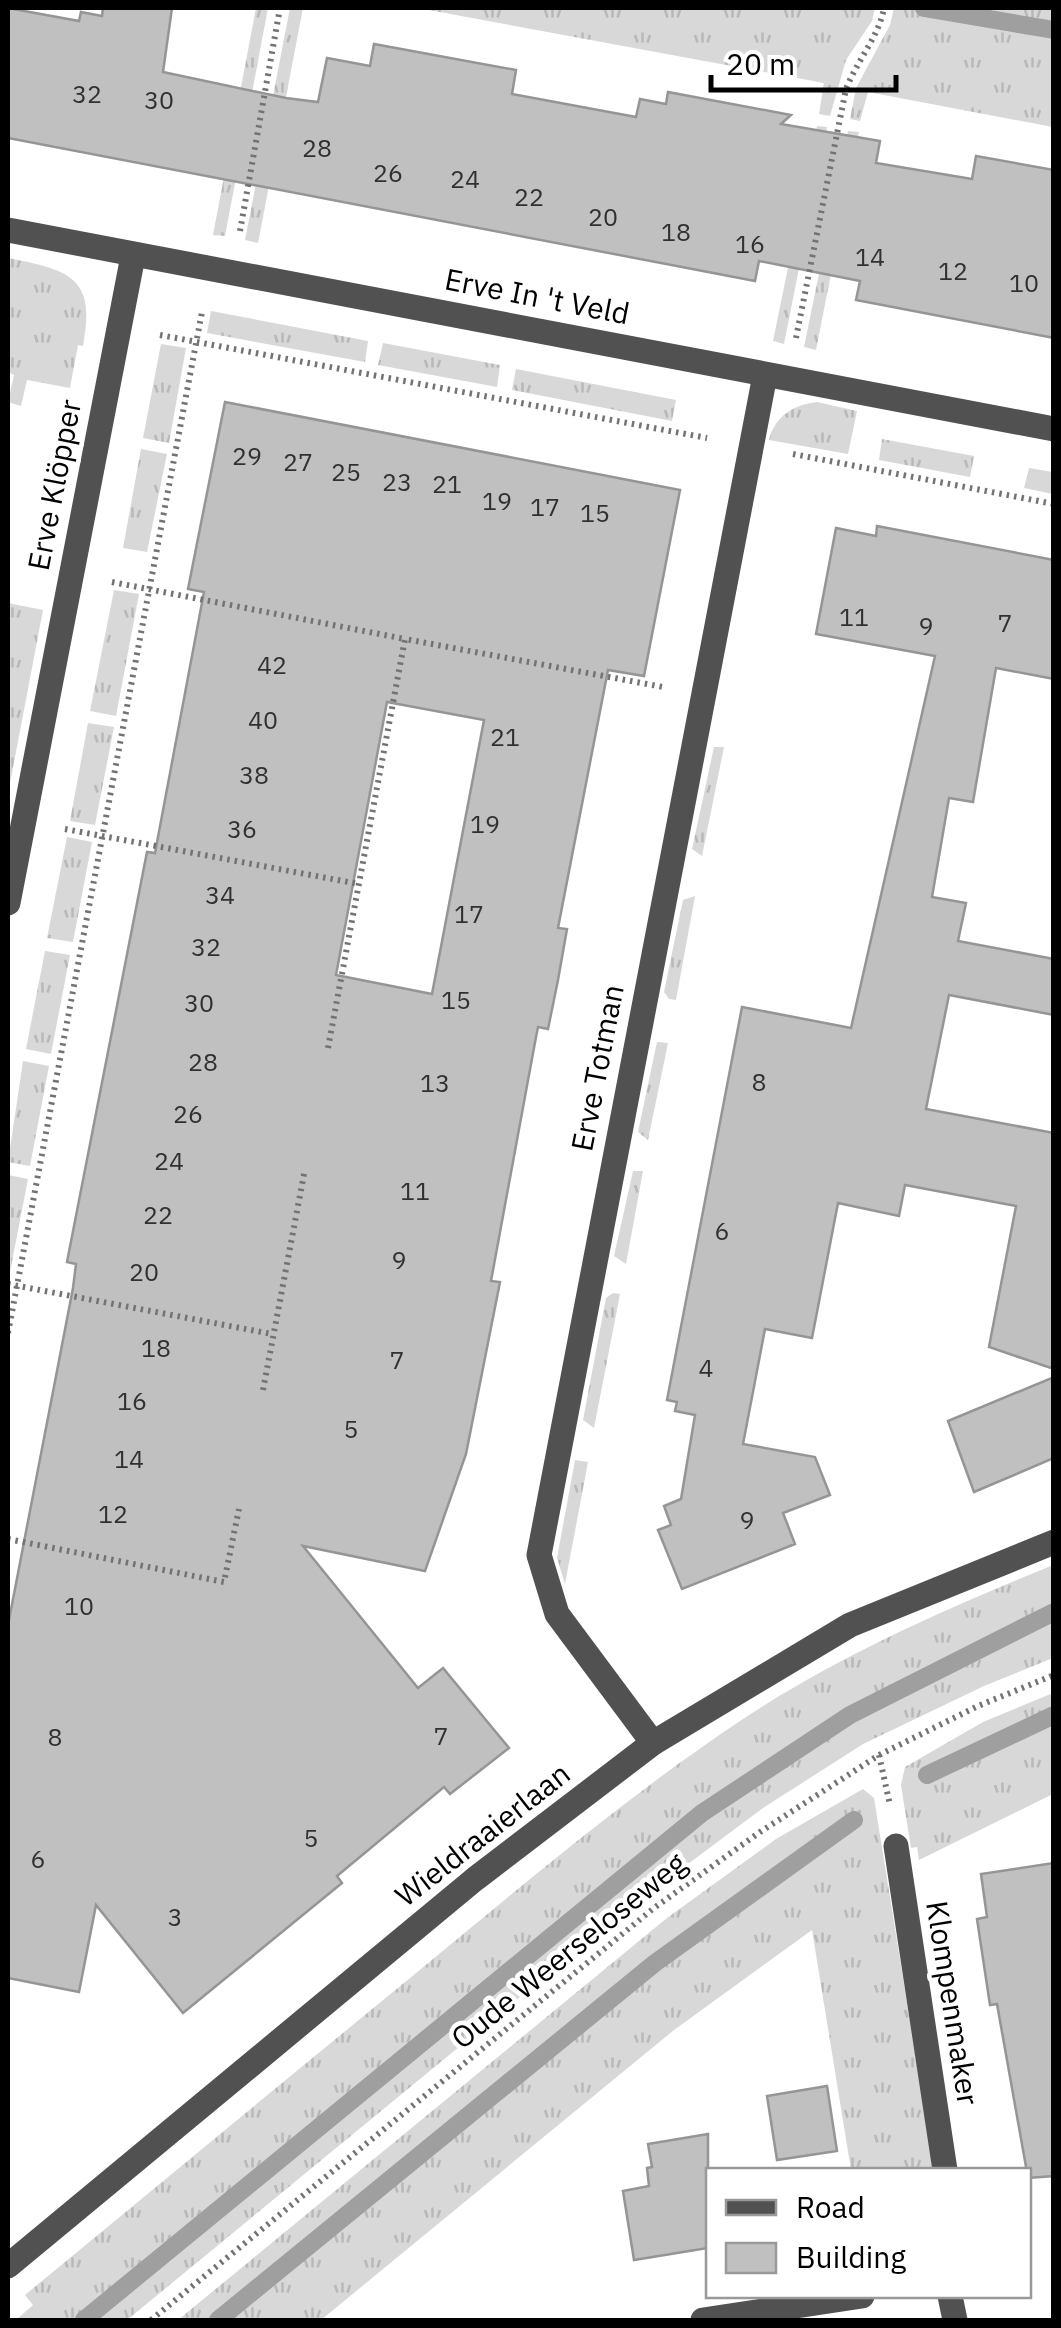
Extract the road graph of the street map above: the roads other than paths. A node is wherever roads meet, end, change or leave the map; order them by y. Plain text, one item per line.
1 (8, 230) edge
2 (133, 256) junction
3 (776, 376) junction
4 (1054, 428) edge
5 (8, 903) edge
6 (1054, 1542) edge
7 (654, 1742) junction
8 (896, 1846) dead end
9 (945, 2168) edge
10 (8, 2266) edge
11 (849, 2298) edge
12 (703, 2320) edge

1 - 2 street, Erve In 't Veld
2 - 3 street, Erve In 't Veld
2 - 5 street, Erve Klöpper
3 - 4 street, Erve In 't Veld
3 - 7 street, Erve Totman
6 - 7 street, Wieldraaierlaan
7 - 10 street, Wieldraaierlaan
8 - 9 street, Klompenmaker
11 - 12 street

